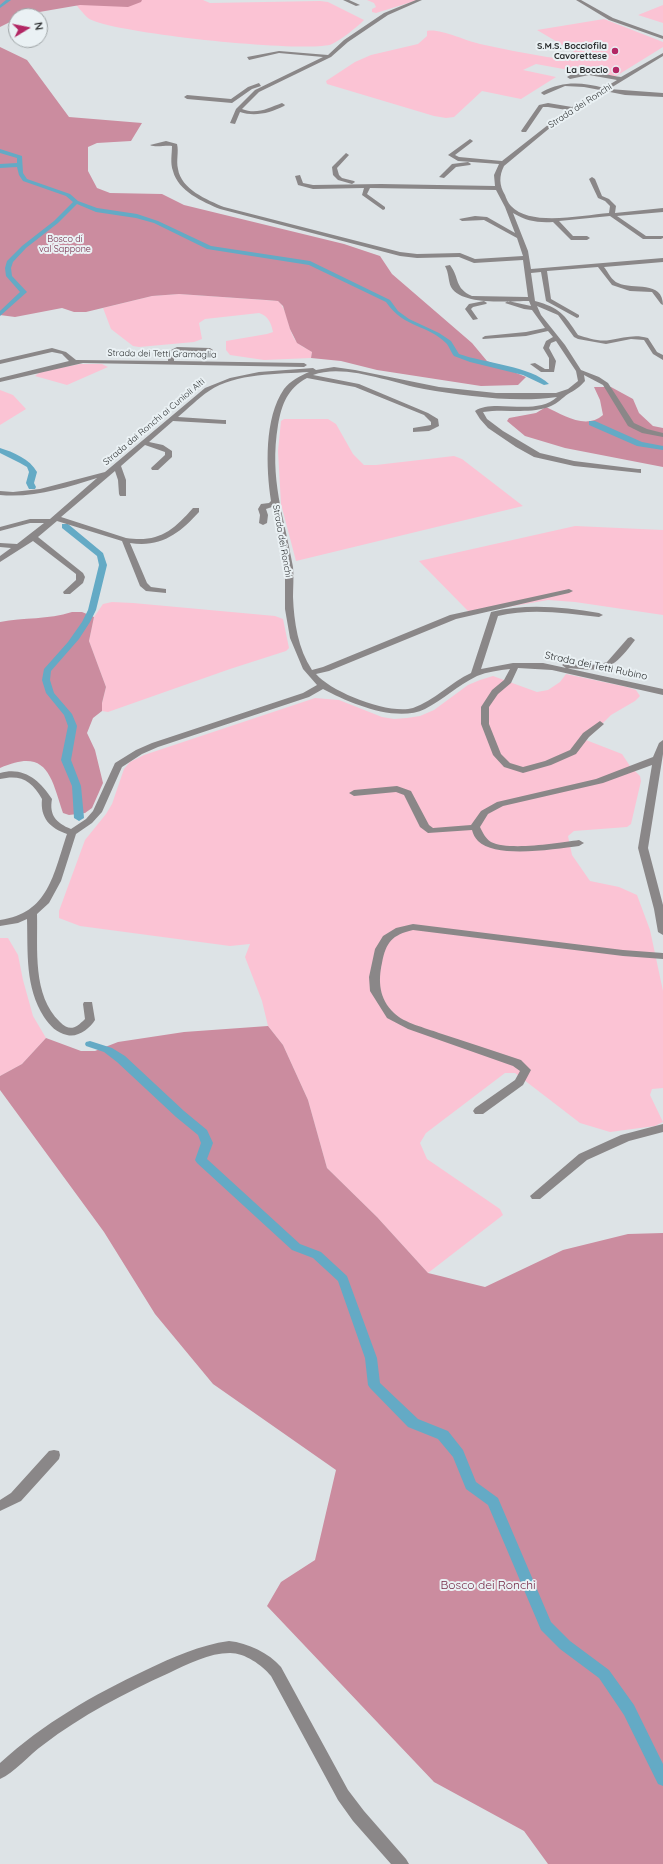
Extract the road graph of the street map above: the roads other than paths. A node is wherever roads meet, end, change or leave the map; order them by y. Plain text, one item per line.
1 (345, 0) edge
2 (420, 0) edge
3 (578, 0) edge
4 (358, 5) dead end
5 (663, 38) edge
6 (663, 54) edge
7 (329, 56) junction
8 (249, 58) dead end
9 (570, 77) dead end
10 (621, 80) junction
11 (271, 84) junction
12 (605, 89) junction
13 (544, 93) dead end
14 (663, 95) edge
15 (187, 97) dead end
16 (282, 105) dead end
17 (572, 109) junction
18 (238, 110) junction
19 (233, 124) dead end
20 (524, 131) dead end
21 (470, 141) dead end
22 (153, 145) dead end
23 (346, 155) dead end
24 (501, 165) junction
25 (298, 176) dead end
26 (442, 177) dead end
27 (592, 179) dead end
28 (368, 186) junction
29 (382, 186) junction
30 (498, 188) junction
31 (508, 207) junction
32 (383, 208) dead end
33 (663, 210) edge
34 (612, 215) junction
35 (462, 219) dead end
36 (556, 220) junction
37 (661, 236) dead end
38 (520, 237) junction
39 (587, 238) dead end
40 (526, 258) junction
41 (663, 260) edge
42 (448, 266) dead end
43 (600, 266) junction
44 (544, 270) junction
45 (528, 271) junction
46 (533, 303) junction
47 (663, 303) edge
48 (577, 316) dead end
49 (475, 319) dead end
50 (550, 329) junction
51 (485, 338) dead end
52 (557, 338) junction
53 (210, 350) dead end
54 (663, 358) edge
55 (0, 362) edge
56 (74, 362) junction
57 (172, 363) junction
58 (533, 364) dead end
59 (325, 370) junction
60 (579, 371) junction
61 (306, 376) junction
62 (0, 380) edge
63 (565, 393) junction
64 (172, 419) junction
65 (223, 422) dead end
66 (416, 430) dead end
67 (663, 435) edge
68 (144, 443) junction
69 (117, 466) junction
70 (155, 468) dead end
71 (638, 471) dead end
72 (109, 473) junction
73 (0, 493) edge
74 (123, 494) dead end
75 (275, 501) junction
76 (196, 510) dead end
77 (54, 519) junction
78 (263, 522) dead end
79 (0, 529) edge
80 (34, 537) junction
81 (125, 540) junction
82 (0, 545) edge
83 (20, 547) junction
84 (0, 560) edge
85 (163, 591) dead end
86 (569, 591) dead end
87 (67, 592) dead end
88 (598, 615) dead end
89 (631, 640) dead end
90 (516, 666) junction
91 (552, 666) junction
92 (311, 673) junction
93 (475, 674) junction
94 (324, 685) junction
95 (663, 692) edge
96 (600, 724) dead end
97 (663, 744) edge
98 (659, 763) edge
99 (0, 776) edge
100 (354, 793) dead end
101 (475, 828) junction
102 (72, 833) junction
103 (579, 843) dead end
104 (32, 913) junction
105 (0, 923) edge
106 (663, 932) edge
107 (663, 956) edge
108 (88, 1004) dead end
109 (479, 1111) dead end
110 (663, 1128) edge
111 (536, 1196) dead end
112 (54, 1455) dead end
113 (0, 1506) edge
114 (0, 1772) edge
115 (401, 1864) edge

1 - 4 street
2 - 7 street
3 - 5 street
6 - 10 street, Strada dei Ronchi
7 - 8 street
7 - 11 street
9 - 10 street
10 - 12 street, Strada dei Ronchi
11 - 15 street
11 - 18 street
12 - 13 street
12 - 14 street
12 - 17 street, Strada dei Ronchi
16 - 18 street
17 - 20 street
17 - 24 street, Strada dei Ronchi
18 - 19 street
21 - 24 street
22 - 40 street
23 - 29 street
24 - 26 street
24 - 30 street
25 - 28 street
27 - 34 street
28 - 29 street
28 - 32 street
29 - 30 street
30 - 31 street
31 - 36 street
31 - 38 street
33 - 34 street
34 - 36 street
34 - 37 street
35 - 38 street
36 - 39 street
38 - 40 street
40 - 45 street
41 - 43 street
42 - 46 street
43 - 44 street
43 - 47 street
44 - 45 street
44 - 48 street
45 - 46 street
46 - 49 street
46 - 50 street
46 - 54 street
50 - 51 street
50 - 52 street
52 - 58 street
52 - 60 street
53 - 57 street
55 - 56 street
56 - 57 street, Strada dei Tetti Gramaglia
56 - 62 street, Strada dei Tetti Gramaglia
57 - 59 street, Strada dei Tetti Gramaglia
59 - 61 street, Strada dei Ronchi
59 - 63 street, Strada dei Ronchi
59 - 64 street, Strada dai Ronchi ai Cunioli Alti
60 - 63 street
60 - 67 street
61 - 66 street
61 - 75 street, Strada dei Ronchi
63 - 71 street
64 - 65 street
64 - 68 street, Strada dai Ronchi ai Cunioli Alti
68 - 69 street, Strada dai Ronchi ai Cunioli Alti
68 - 70 street
69 - 72 street, Strada dai Ronchi ai Cunioli Alti
69 - 74 street
72 - 73 street
72 - 77 street, Strada dai Ronchi ai Cunioli Alti
75 - 78 street
75 - 92 street, Strada dei Ronchi
76 - 81 street
77 - 79 street
77 - 80 street, Strada dai Ronchi ai Cunioli Alti
77 - 81 street
80 - 83 street, Strada dai Ronchi ai Cunioli Alti
80 - 87 street
81 - 85 street
82 - 83 street
83 - 84 street, Strada dai Ronchi ai Cunioli Alti
86 - 92 street
88 - 93 street
89 - 91 street
90 - 91 street, Strada dei Tetti Rubino
90 - 93 street, Strada dei Tetti Rubino
90 - 96 street
91 - 95 street, Strada dei Tetti Rubino
92 - 94 street, Strada dei Ronchi
93 - 94 street, Strada dei Tetti Rubino
94 - 102 street
97 - 98 street
98 - 101 street
98 - 106 street
99 - 102 street
100 - 101 street
101 - 103 street
102 - 104 street
104 - 105 street
104 - 108 street
107 - 109 street
110 - 111 street
112 - 113 street
114 - 115 street

